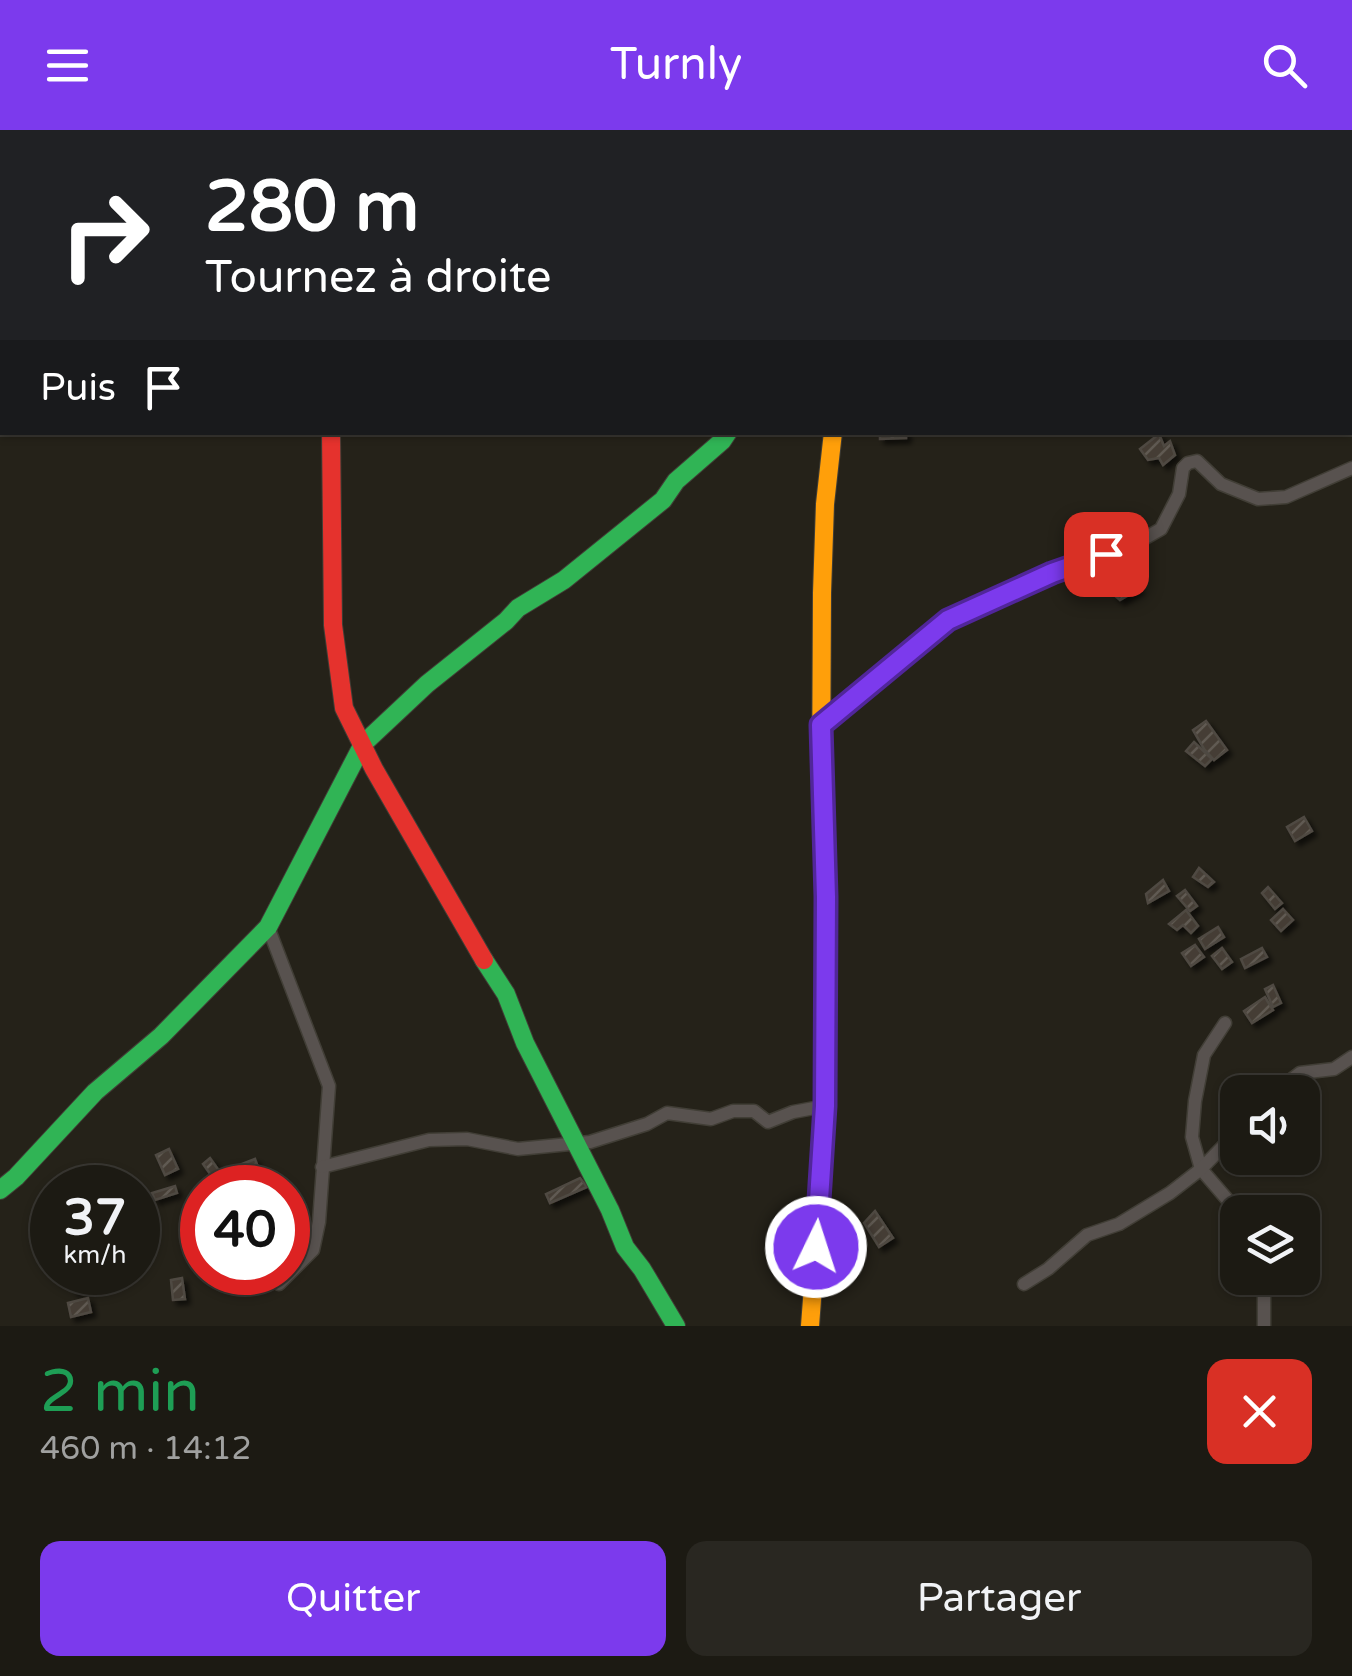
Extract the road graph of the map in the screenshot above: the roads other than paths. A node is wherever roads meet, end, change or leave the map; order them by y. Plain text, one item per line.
1 (331, 435) edge
2 (726, 435) edge
3 (834, 435) edge
4 (1352, 468) edge
5 (821, 725) junction
6 (362, 744) junction
7 (268, 927) junction
8 (1225, 1022) dead end
9 (1352, 1057) edge
10 (1297, 1075) edge
11 (825, 1106) junction
12 (576, 1143) junction
13 (1220, 1149) edge
14 (322, 1166) junction
15 (1201, 1169) junction
16 (0, 1190) edge
17 (1223, 1195) edge
18 (310, 1253) edge
19 (1024, 1284) dead end
20 (1264, 1295) edge
21 (676, 1326) edge
22 (810, 1326) edge
23 (1264, 1326) edge

1 - 6 street
2 - 6 street
3 - 5 street
4 - 5 street
5 - 11 street
6 - 7 street
6 - 12 street
7 - 14 street
7 - 16 street
8 - 15 street
9 - 10 street
11 - 12 street
11 - 22 street
12 - 14 street
12 - 21 street
13 - 15 street
14 - 18 street
15 - 17 street
15 - 19 street
20 - 23 street

